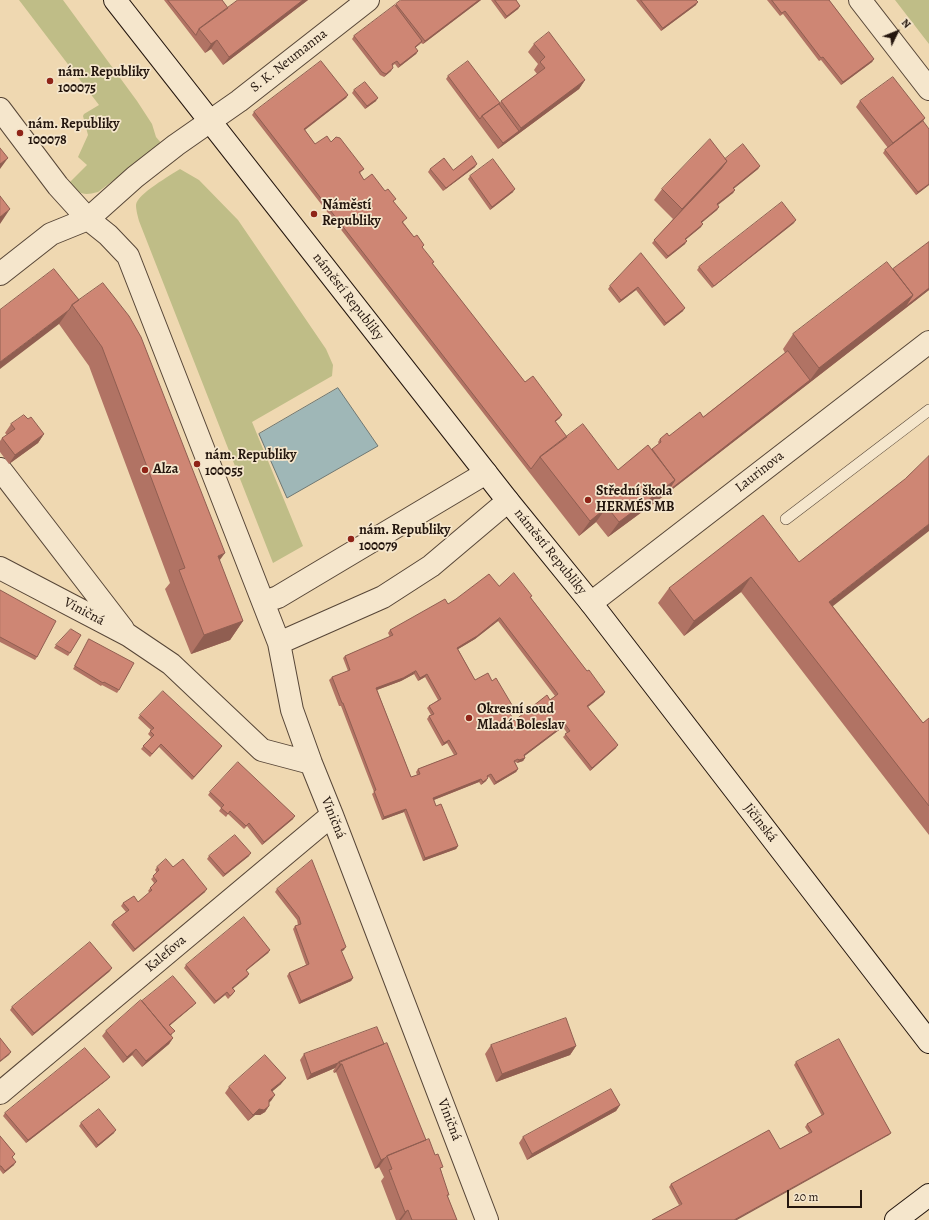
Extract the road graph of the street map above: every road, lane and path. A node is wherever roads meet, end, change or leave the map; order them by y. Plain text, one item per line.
1 (115, 0) edge
2 (368, 0) edge
3 (860, 0) edge
4 (929, 89) edge
5 (0, 109) edge
6 (210, 121) junction
7 (88, 219) junction
8 (0, 274) edge
9 (929, 342) edge
10 (929, 410) edge
11 (0, 469) edge
12 (486, 473) junction
13 (508, 501) junction
14 (786, 519) dead end
15 (0, 568) edge
16 (264, 602) junction
17 (591, 603) junction
18 (128, 635) junction
19 (279, 643) junction
20 (311, 763) junction
21 (332, 815) junction
22 (929, 1042) edge
23 (0, 1093) edge
24 (929, 1196) edge
25 (909, 1216) edge
26 (487, 1220) edge

1 - 6 street, náměstí Republiky
2 - 6 street, S. K. Neumanna
3 - 4 street
5 - 7 street
6 - 7 street
6 - 12 street, náměstí Republiky
7 - 8 street
7 - 16 street
9 - 17 street, Laurinova
10 - 14 lane
11 - 18 street
12 - 13 street, náměstí Republiky
12 - 16 street
13 - 17 street, náměstí Republiky
13 - 19 street, náměstí Republiky
15 - 18 street, Viničná
16 - 19 street
17 - 22 street, Jičínská
18 - 20 street, Viničná
19 - 20 street
20 - 21 street, Viničná
21 - 23 street, Kalefova
21 - 26 street, Viničná
24 - 25 street

